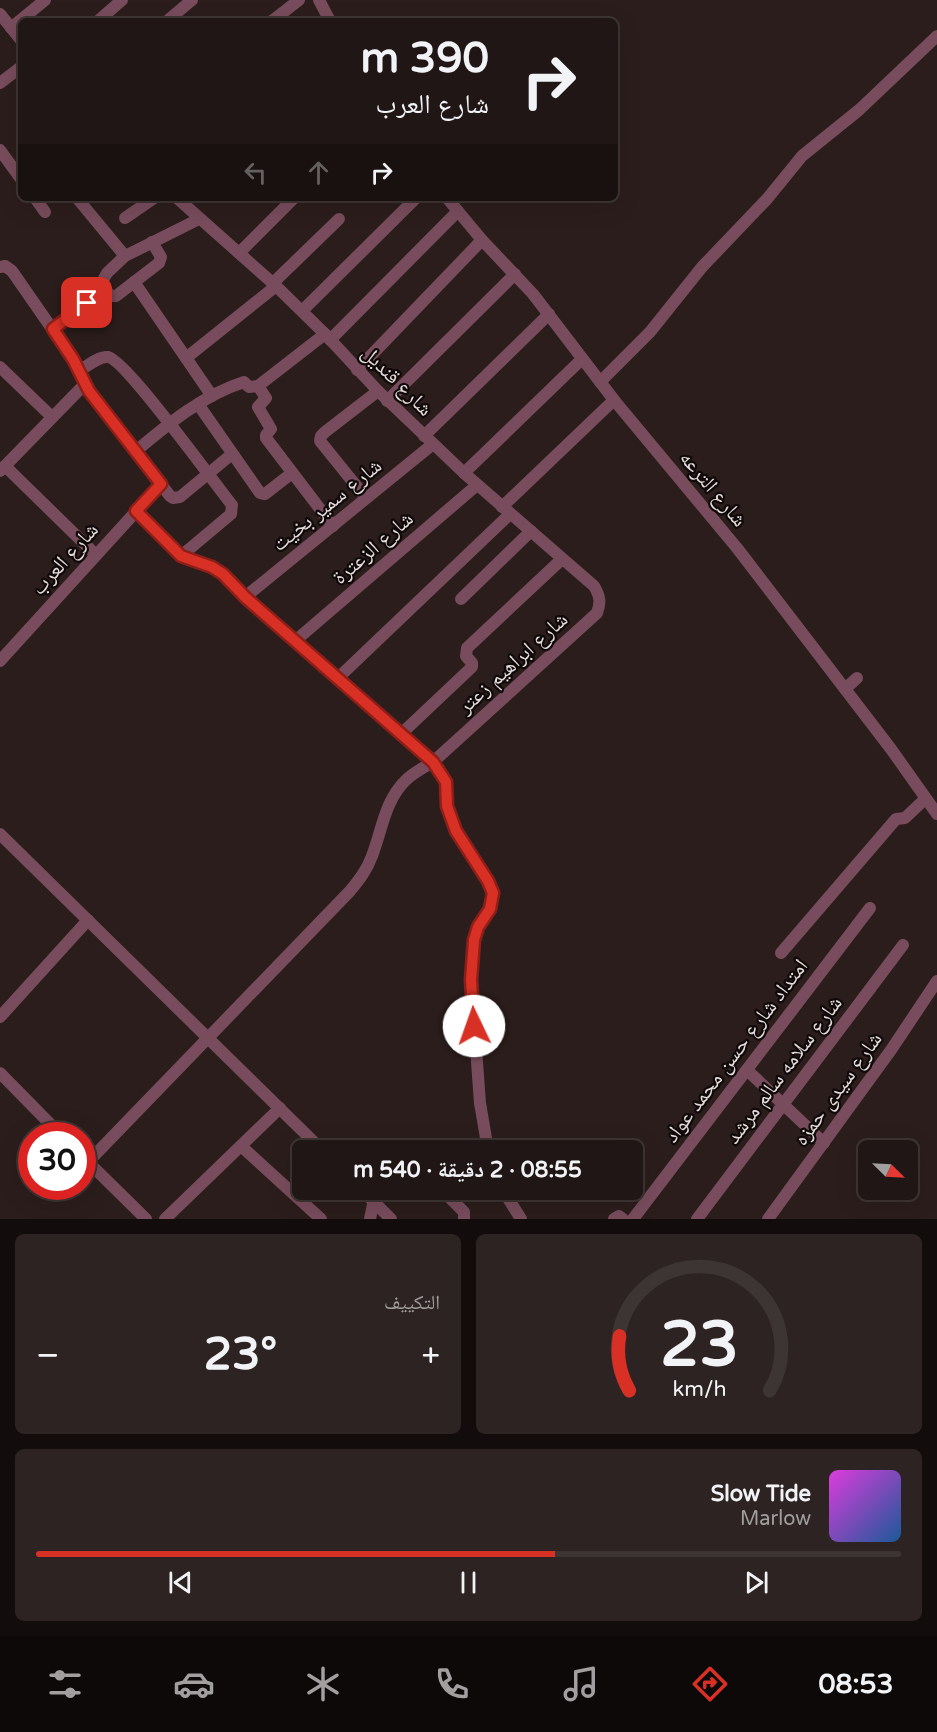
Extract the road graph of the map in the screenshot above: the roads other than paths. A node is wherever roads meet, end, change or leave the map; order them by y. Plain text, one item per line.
1 (45, 0) edge
2 (122, 0) edge
3 (192, 0) edge
4 (299, 0) edge
5 (320, 0) edge
6 (0, 14) edge
7 (22, 18) edge
8 (101, 18) edge
9 (171, 18) edge
10 (276, 18) edge
11 (329, 18) edge
12 (18, 22) edge
13 (10, 28) junction
14 (937, 36) edge
15 (18, 37) edge
16 (18, 69) edge
17 (0, 83) edge
18 (0, 150) edge
19 (18, 175) edge
20 (37, 201) edge
21 (80, 201) edge
22 (150, 201) edge
23 (181, 201) edge
24 (291, 201) edge
25 (413, 201) edge
26 (450, 201) edge
27 (458, 211) junction
28 (45, 212) dead end
29 (125, 218) dead end
30 (199, 219) junction
31 (339, 219) dead end
32 (482, 240) junction
33 (152, 242) junction
34 (239, 253) junction
35 (125, 255) junction
36 (0, 267) edge
37 (515, 274) junction
38 (134, 282) junction
39 (100, 284) junction
40 (275, 284) junction
41 (302, 311) junction
42 (549, 314) junction
43 (53, 329) junction
44 (327, 337) junction
45 (186, 358) junction
46 (582, 360) junction
47 (0, 367) edge
48 (357, 370) junction
49 (79, 371) junction
50 (600, 382) junction
51 (85, 384) junction
52 (258, 386) junction
53 (378, 391) junction
54 (212, 396) junction
55 (614, 400) junction
56 (387, 401) junction
57 (198, 404) junction
58 (52, 417) junction
59 (168, 424) junction
60 (429, 440) junction
61 (136, 451) junction
62 (232, 454) junction
63 (3, 469) edge
64 (292, 473) junction
65 (464, 473) junction
66 (208, 474) junction
67 (161, 484) junction
68 (477, 485) junction
69 (366, 498) junction
70 (506, 510) junction
71 (136, 511) junction
72 (333, 526) junction
73 (531, 531) junction
74 (95, 554) junction
75 (181, 556) junction
76 (562, 559) junction
77 (594, 586) joint
78 (245, 597) junction
79 (461, 599) dead end
80 (295, 641) junction
81 (0, 661) edge
82 (338, 678) junction
83 (857, 678) dead end
84 (845, 689) junction
85 (401, 734) junction
86 (433, 762) junction
87 (925, 800) junction
88 (937, 814) edge
89 (0, 834) edge
90 (870, 908) dead end
91 (88, 920) junction
92 (903, 945) dead end
93 (781, 953) dead end
94 (937, 981) edge
95 (0, 1017) edge
96 (207, 1038) junction
97 (747, 1070) junction
98 (0, 1073) edge
99 (783, 1105) junction
100 (280, 1108) junction
101 (48, 1122) edge
102 (312, 1140) edge
103 (486, 1140) edge
104 (824, 1143) junction
105 (241, 1146) junction
106 (96, 1149) edge
107 (96, 1169) edge
108 (374, 1200) edge
109 (378, 1200) edge
110 (452, 1200) edge
111 (509, 1200) edge
112 (146, 1219) edge
113 (165, 1219) edge
114 (321, 1219) edge
115 (370, 1219) edge
116 (391, 1219) edge
117 (465, 1219) edge
118 (521, 1219) edge
119 (633, 1219) edge
120 (697, 1219) edge
121 (768, 1219) edge

1 - 7 street
2 - 8 street
3 - 9 street
4 - 10 street
5 - 11 street
6 - 13 street
12 - 13 street
13 - 15 street
14 - 50 street
16 - 17 street
18 - 19 street
20 - 28 street
21 - 35 street
22 - 29 street
23 - 30 street, شارع قنديل
24 - 34 street
25 - 41 street
26 - 27 street, شارع الترعه
27 - 32 street, شارع الترعه
27 - 44 street
30 - 33 street
30 - 34 street, شارع قنديل
31 - 40 street
32 - 37 street, شارع الترعه
32 - 48 street
33 - 35 street
33 - 38 street
34 - 40 street, شارع قنديل
35 - 39 street
36 - 43 street
37 - 42 street, شارع الترعه
37 - 56 street
38 - 39 street
38 - 45 street
39 - 43 street
40 - 41 street, شارع قنديل
40 - 45 street
41 - 44 street, شارع قنديل
42 - 46 street, شارع الترعه
42 - 60 street, شارع سمير بخيت
43 - 49 street
44 - 48 street, شارع قنديل
44 - 52 street
45 - 54 street
46 - 50 street, شارع الترعه
46 - 65 street
47 - 58 street
48 - 53 street, شارع قنديل
49 - 51 street
49 - 59 street
50 - 55 street, شارع الترعه
51 - 58 street
51 - 61 street
52 - 54 street
52 - 64 street
53 - 56 street, شارع قنديل
53 - 69 street
54 - 57 street
55 - 70 street
55 - 84 street, شارع الترعه
56 - 60 street, شارع قنديل
57 - 59 street
57 - 62 street
58 - 63 street
59 - 61 street
59 - 66 street
60 - 65 street, شارع قنديل
60 - 69 street, شارع سمير بخيت
61 - 67 street
62 - 64 street
62 - 66 street
63 - 74 street
64 - 72 street
65 - 68 street, شارع قنديل
66 - 67 street
66 - 75 street
67 - 71 street, شارع العرب
68 - 70 street, شارع قنديل
68 - 80 street, شارع الزعترة
69 - 72 street, شارع سمير بخيت
70 - 73 street, شارع قنديل
70 - 82 street
71 - 74 street, شارع العرب
71 - 75 street
72 - 78 street, شارع سمير بخيت
73 - 76 street, شارع قنديل
73 - 79 street
74 - 81 street, شارع العرب
75 - 78 street
76 - 77 street, شارع قنديل
76 - 85 street
77 - 86 street, شارع ابراهيم زعتر
78 - 80 street
80 - 82 street
82 - 85 street
83 - 84 street
84 - 87 street, شارع الترعه
85 - 86 street
86 - 96 street
86 - 103 street
87 - 88 street, شارع الترعه
87 - 93 street
89 - 91 street
90 - 97 street, امتداد شارع حسن محمد عواد
91 - 95 street
91 - 96 street
92 - 99 street, شارع سلامه سالم مرشد
94 - 104 street, شارع سيدى حمزه
96 - 100 street
96 - 106 street
97 - 99 street
97 - 119 street, امتداد شارع حسن محمد عواد
98 - 101 street
99 - 104 street
99 - 120 street, شارع سلامه سالم مرشد
100 - 102 street
100 - 105 street
104 - 121 street, شارع سيدى حمزه
105 - 113 street
105 - 114 street
107 - 112 street
108 - 115 street
109 - 116 street
110 - 117 street
111 - 118 street

